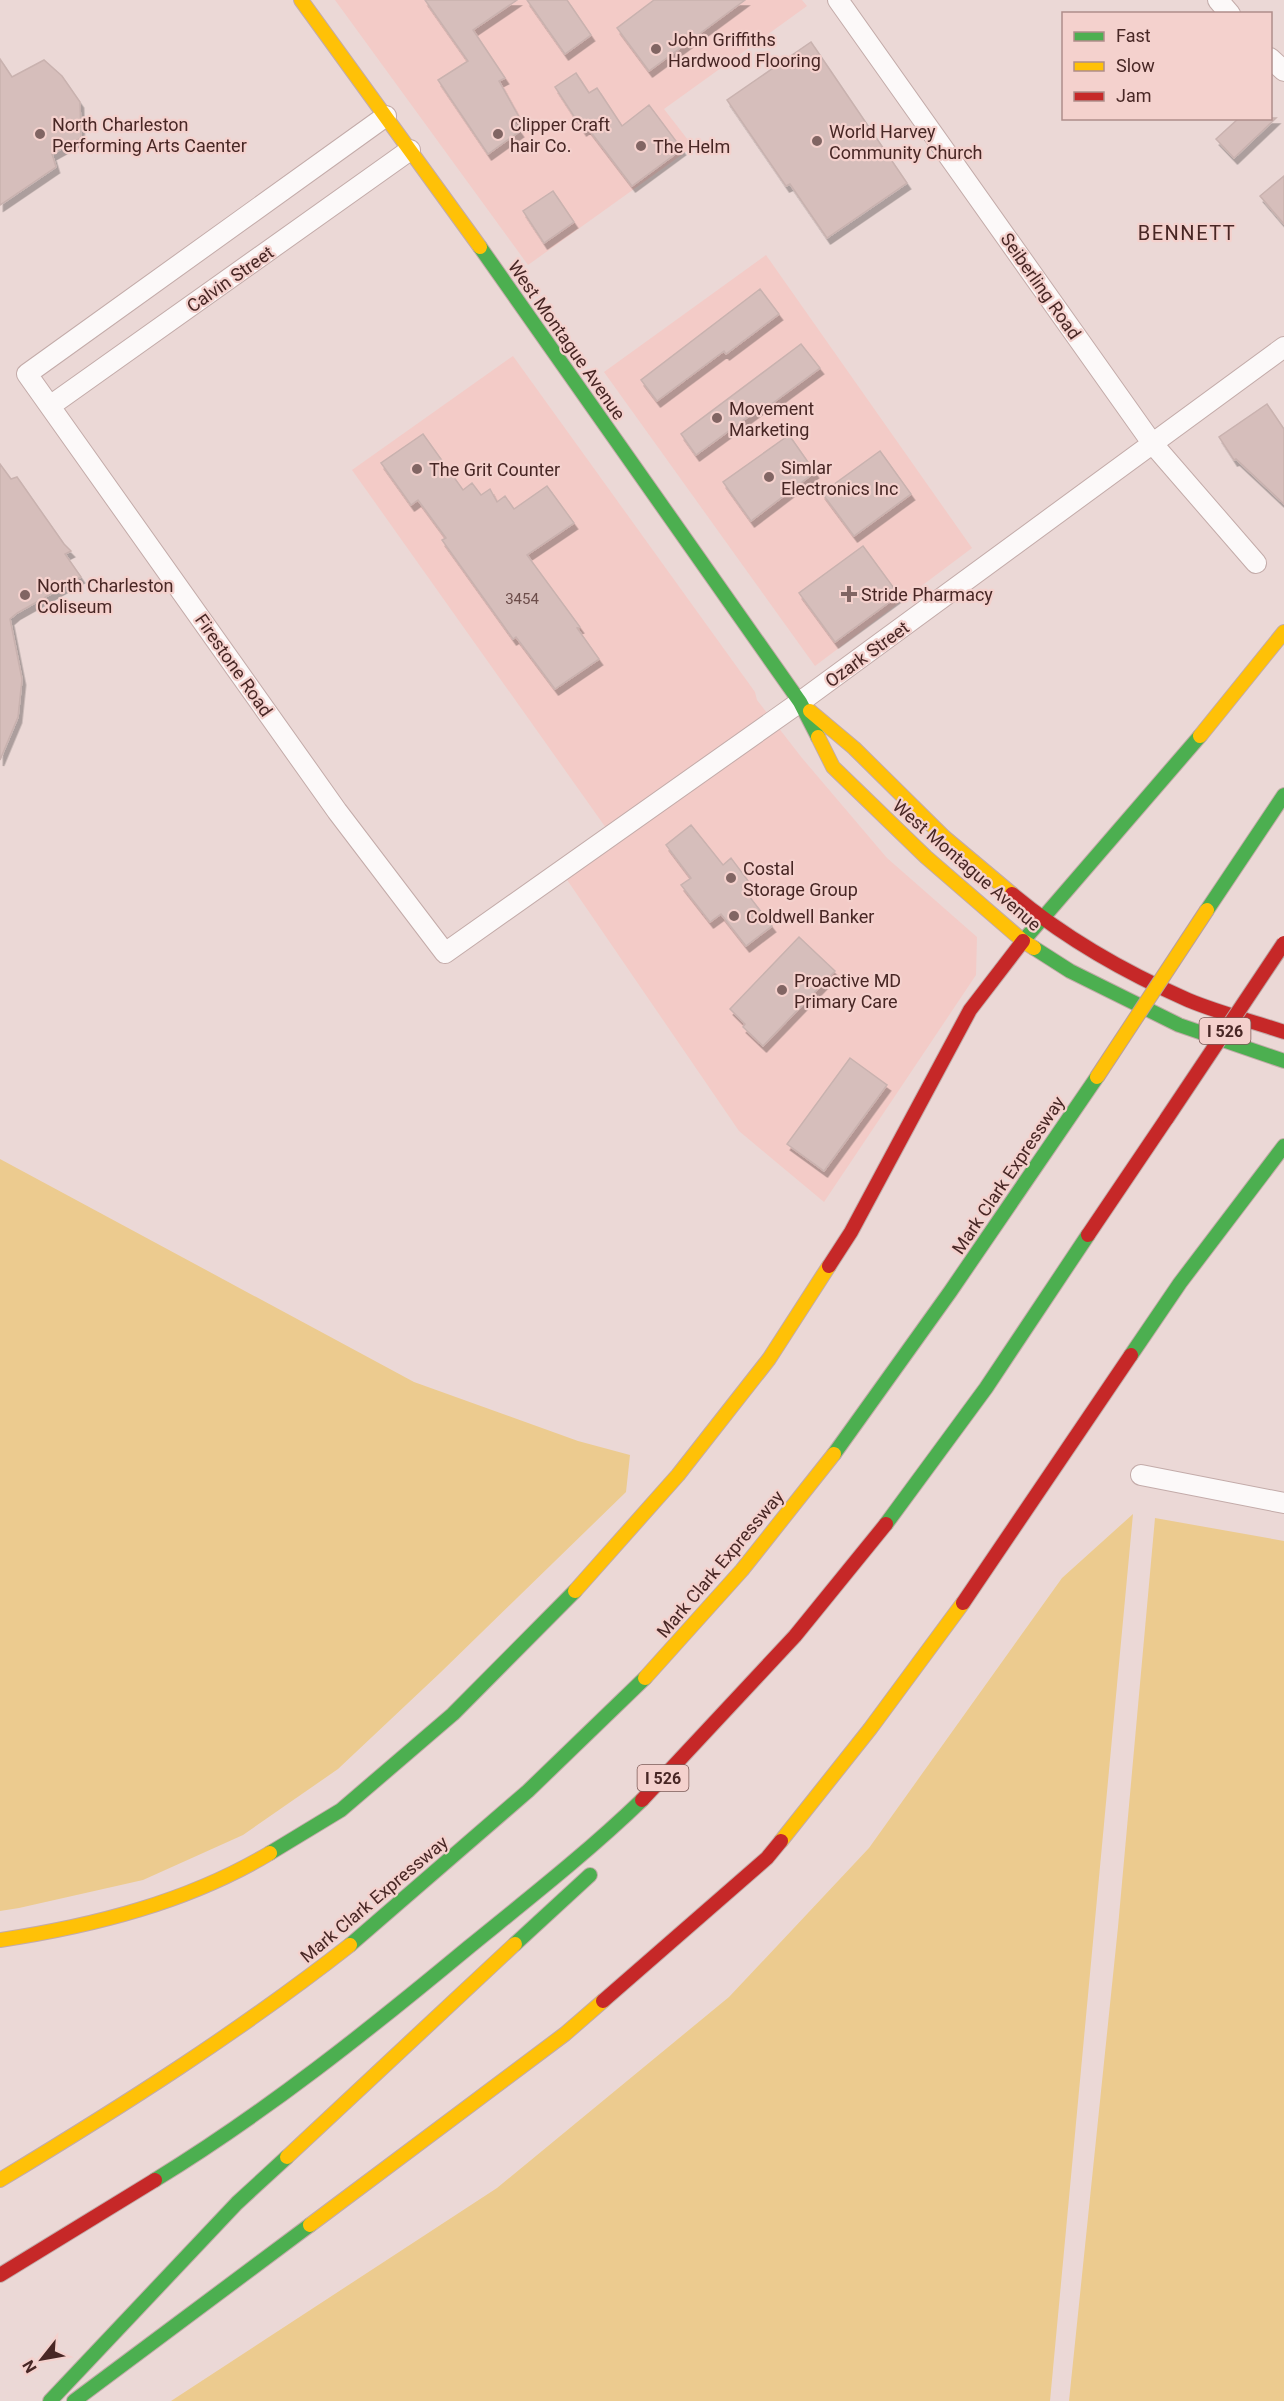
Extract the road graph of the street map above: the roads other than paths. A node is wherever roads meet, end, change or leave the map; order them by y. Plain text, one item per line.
1 (301, 0) edge
2 (838, 0) edge
3 (1218, 0) edge
4 (1228, 12) edge
5 (1272, 59) edge
6 (1284, 71) edge
7 (386, 116) junction
8 (410, 150) junction
9 (1284, 347) edge
10 (50, 406) junction
11 (1152, 443) junction
12 (1256, 563) dead end
13 (1284, 632) edge
14 (800, 702) junction
15 (1284, 795) edge
16 (1041, 918) junction
17 (1023, 941) junction
18 (1284, 943) edge
19 (445, 953) joint
20 (1284, 1032) edge
21 (1284, 1061) edge
22 (1284, 1146) edge
23 (1141, 1475) dead end
24 (1284, 1503) edge
25 (818, 1608) junction
26 (771, 1682) dead end
27 (598, 1868) dead end
28 (0, 1940) edge
29 (0, 2180) edge
30 (0, 2275) edge
31 (50, 2401) edge
32 (74, 2401) edge

1 - 7 main road, West Montague Avenue
2 - 11 street, Seiberling Road
3 - 4 street
5 - 6 street
7 - 8 main road, West Montague Avenue
7 - 10 street, Firestone Road
8 - 10 street, Calvin Street
8 - 14 main road, West Montague Avenue
9 - 11 street, Ozark Street
10 - 19 street, Firestone Road
11 - 12 street, Seiberling Road
11 - 14 street, Ozark Street
13 - 16 main road
14 - 16 main road, West Montague Avenue
14 - 17 main road, West Montague Avenue
14 - 19 street, Ozark Street
15 - 29 main road, Mark Clark Expressway, bridge
16 - 17 main road
16 - 20 main road, West Montague Avenue
17 - 21 main road, West Montague Avenue
17 - 28 main road
18 - 25 main road, I 526, bridge
22 - 32 main road
23 - 24 street
25 - 26 main road
25 - 30 main road, I 526
27 - 31 main road

